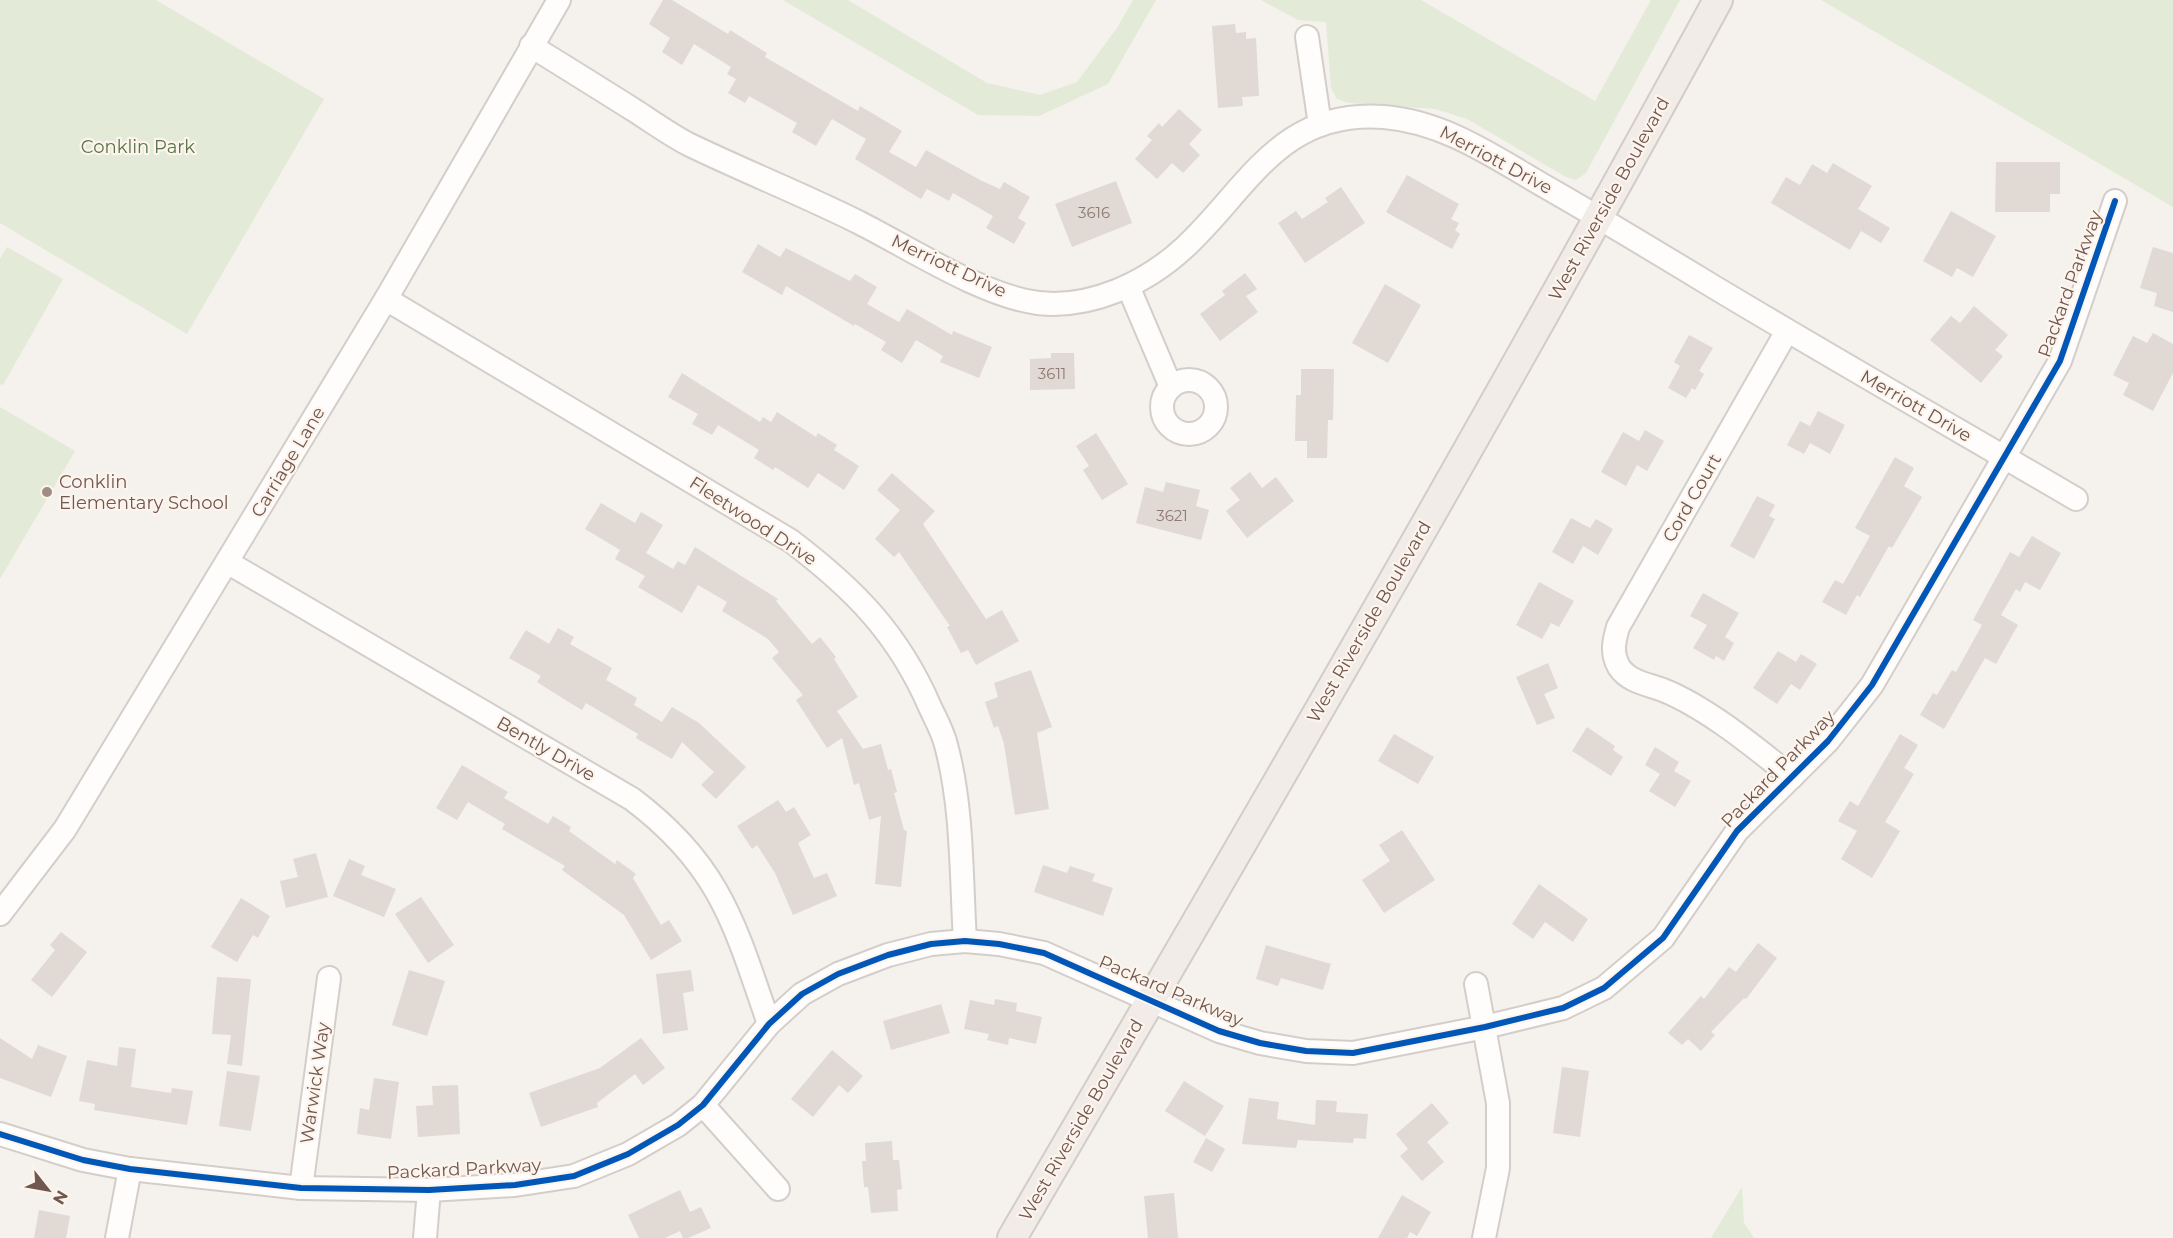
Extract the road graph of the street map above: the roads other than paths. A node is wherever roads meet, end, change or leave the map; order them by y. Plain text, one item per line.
1 (559, 0) edge
2 (1718, 0) edge
3 (1307, 37) dead end
4 (531, 46) junction
5 (1320, 125) junction
6 (2115, 201) dead end
7 (1599, 218) junction
8 (1128, 286) junction
9 (386, 298) junction
10 (1787, 331) junction
11 (1171, 387) dead end
12 (2004, 457) junction
13 (2076, 499) dead end
14 (227, 562) junction
15 (1792, 777) junction
16 (0, 914) edge
17 (965, 941) junction
18 (328, 978) dead end
19 (1476, 984) dead end
20 (1151, 1000) junction
21 (768, 1024) junction
22 (1485, 1027) junction
23 (703, 1105) junction
24 (0, 1134) edge
25 (130, 1169) junction
26 (301, 1188) junction
27 (778, 1189) dead end
28 (429, 1190) junction
29 (117, 1238) edge
30 (425, 1238) edge
31 (1011, 1238) edge
32 (1484, 1238) edge

1 - 4 street, Carriage Lane
2 - 7 main road, West Riverside Boulevard
3 - 5 street
4 - 8 street, Merriott Drive
4 - 9 street, Carriage Lane
5 - 7 street, Merriott Drive
5 - 8 street, Merriott Drive
6 - 12 street, Packard Parkway
7 - 10 street, Merriott Drive
7 - 20 main road, West Riverside Boulevard
8 - 11 street
9 - 14 street, Carriage Lane
9 - 17 street, Fleetwood Drive
10 - 12 street, Merriott Drive
10 - 15 street, Cord Court
12 - 13 street, Merriott Drive
12 - 15 street, Packard Parkway
14 - 16 street, Carriage Lane
14 - 21 street, Bently Drive
15 - 22 street, Packard Parkway
17 - 20 street, Packard Parkway
17 - 21 street, Packard Parkway
18 - 26 street, Warwick Way
19 - 22 street
20 - 22 street, Packard Parkway
20 - 31 main road, West Riverside Boulevard
21 - 23 street, Packard Parkway
22 - 32 street
23 - 27 street
23 - 28 street, Packard Parkway
24 - 25 street, Packard Parkway
25 - 26 street, Packard Parkway
25 - 29 street
26 - 28 street, Packard Parkway
28 - 30 street

